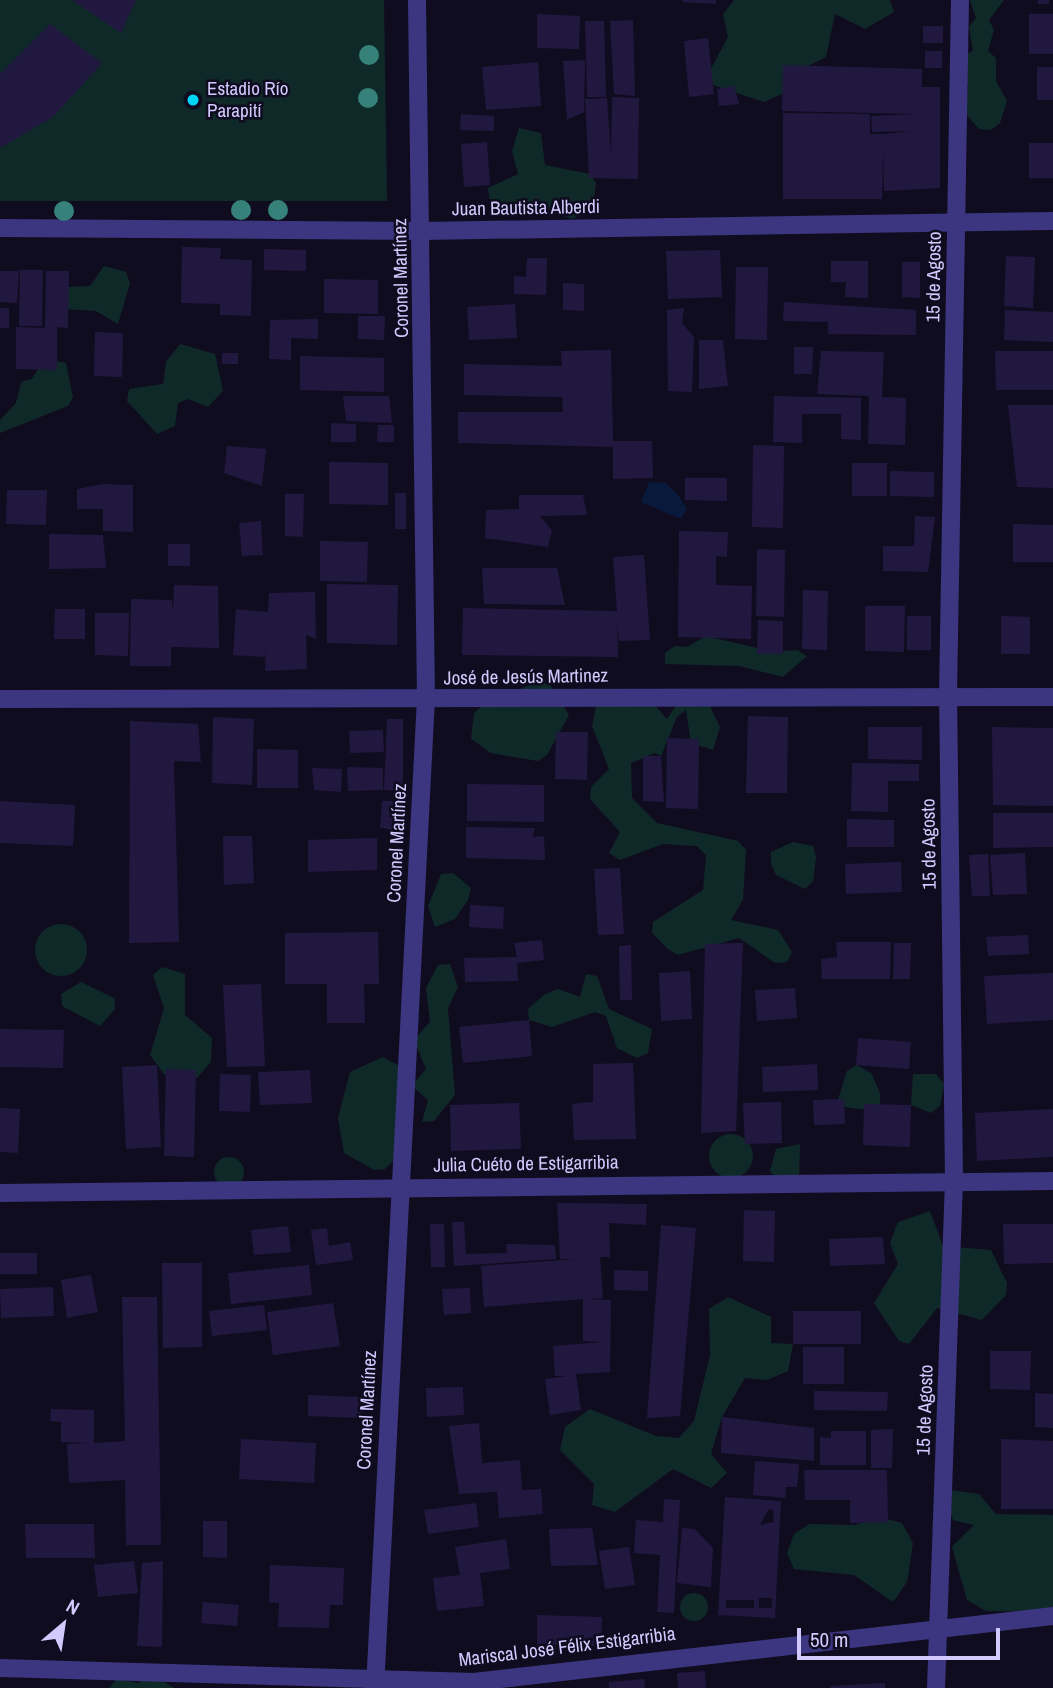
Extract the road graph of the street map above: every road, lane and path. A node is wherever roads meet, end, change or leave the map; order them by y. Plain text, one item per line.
1 (417, 0) edge
2 (960, 0) edge
3 (1053, 221) edge
4 (956, 222) junction
5 (0, 228) edge
6 (422, 231) junction
7 (948, 694) junction
8 (1053, 697) edge
9 (0, 699) edge
10 (426, 699) junction
11 (954, 1180) junction
12 (1053, 1181) edge
13 (398, 1186) junction
14 (0, 1194) edge
15 (1053, 1616) edge
16 (938, 1631) junction
17 (0, 1668) edge
18 (375, 1684) edge
19 (936, 1688) edge

1 - 6 street, Coronel Martínez
2 - 4 street, 15 de Agosto
3 - 4 street, Juan Bautista Alberdi
4 - 6 street, Juan Bautista Alberdi
4 - 7 street, 15 de Agosto
5 - 6 street, Juan Bautista Alberdi
6 - 10 street, Coronel Martínez
7 - 8 street, José de Jesús Martinez
7 - 10 street, José de Jesús Martinez
7 - 11 street, 15 de Agosto
9 - 10 street, José de Jesús Martinez
10 - 13 street, Coronel Martínez
11 - 12 street, Julia Cuéto de Estigarribia
11 - 13 street, Julia Cuéto de Estigarribia
11 - 16 street, 15 de Agosto
13 - 14 street, Julia Cuéto de Estigarribia
13 - 18 street, Coronel Martínez
15 - 16 street, Mariscal José Félix Estigarribia
16 - 18 street, Mariscal José Félix Estigarribia
16 - 19 street, 15 de Agosto
17 - 18 street, Mariscal José Félix Estigarribia

